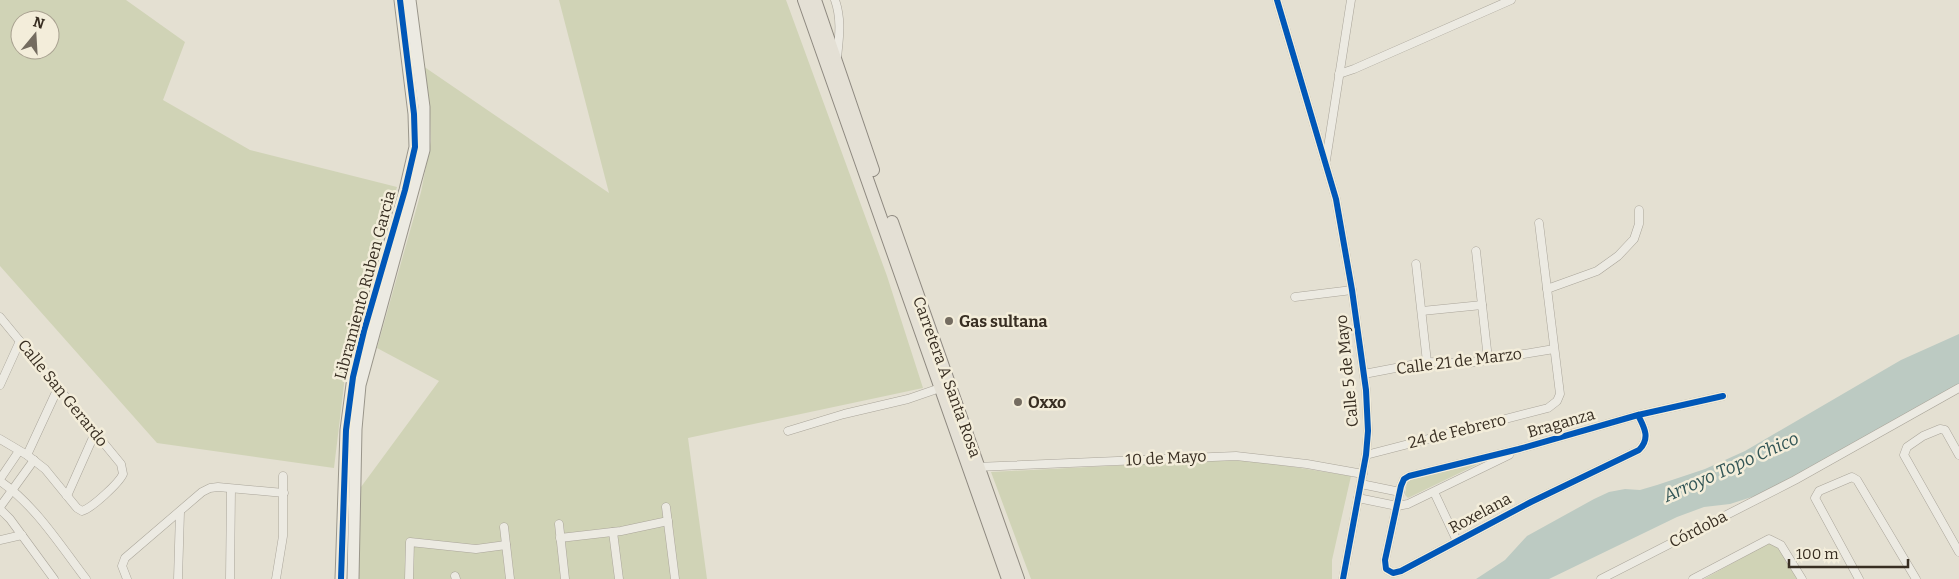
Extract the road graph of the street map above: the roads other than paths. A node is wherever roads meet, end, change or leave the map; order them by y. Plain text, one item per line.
1 (400, 0) edge
2 (410, 0) edge
3 (804, 0) edge
4 (815, 0) edge
5 (835, 0) edge
6 (1276, 0) edge
7 (1351, 0) edge
8 (1511, 0) edge
9 (836, 62) junction
10 (1339, 74) junction
11 (1326, 162) junction
12 (871, 176) junction
13 (1639, 210) dead end
14 (1539, 223) dead end
15 (1476, 251) dead end
16 (1416, 264) dead end
17 (1546, 289) junction
18 (1352, 290) junction
19 (1295, 297) dead end
20 (1482, 304) junction
21 (1422, 311) junction
22 (0, 318) edge
23 (20, 341) junction
24 (1554, 349) junction
25 (1488, 359) junction
26 (1427, 362) junction
27 (1364, 374) junction
28 (0, 385) edge
29 (58, 388) junction
30 (940, 388) junction
31 (1959, 388) edge
32 (1723, 396) dead end
33 (1638, 414) junction
34 (788, 430) dead end
35 (95, 433) junction
36 (0, 439) edge
37 (1520, 449) junction
38 (27, 455) junction
39 (1366, 455) junction
40 (1959, 455) edge
41 (974, 467) junction
42 (1363, 474) junction
43 (283, 476) dead end
44 (1407, 477) joint
45 (0, 480) edge
46 (1361, 484) junction
47 (12, 489) junction
48 (231, 489) junction
49 (1400, 492) junction
50 (1434, 492) junction
51 (284, 493) junction
52 (67, 496) junction
53 (1358, 498) junction
54 (1397, 506) junction
55 (666, 507) dead end
56 (0, 508) edge
57 (180, 512) junction
58 (668, 521) junction
59 (559, 524) dead end
60 (504, 526) dead end
61 (614, 532) junction
62 (22, 536) junction
63 (560, 538) junction
64 (0, 540) edge
65 (1457, 541) junction
66 (506, 545) junction
67 (1959, 552) edge
68 (54, 579) edge
69 (86, 579) edge
70 (126, 579) edge
71 (178, 579) edge
72 (230, 579) edge
73 (276, 579) edge
74 (342, 579) edge
75 (353, 579) edge
76 (409, 579) edge
77 (510, 579) edge
78 (565, 579) edge
79 (619, 579) edge
80 (675, 579) edge
81 (1008, 579) edge
82 (1018, 579) edge
83 (1343, 579) edge
84 (1600, 579) edge
85 (1693, 579) edge
86 (1802, 579) edge
87 (1859, 579) edge
88 (1916, 579) edge

1 - 74 street, Libramiento Ruben Garcia
2 - 75 street, Libramiento Ruben Garcia
3 - 12 main road
4 - 9 main road
5 - 9 street
6 - 11 street, Calle 5 de Mayo
7 - 10 street
8 - 10 street
9 - 12 main road
10 - 11 street
11 - 18 street, Calle 5 de Mayo
12 - 30 main road, Carretera A Santa Rosa
12 - 41 main road, Carretera A Santa Rosa
13 - 17 street
14 - 17 street
15 - 20 street
16 - 21 street
17 - 24 street
18 - 19 street
18 - 27 street, Calle 5 de Mayo
20 - 21 street
20 - 25 street
21 - 26 street
22 - 23 street, Calle San Gerardo
23 - 28 street
23 - 29 street, Calle San Gerardo
24 - 25 street, Calle 21 de Marzo
24 - 39 street, 24 de Febrero
25 - 26 street, Calle 21 de Marzo
26 - 27 street, Calle 21 de Marzo
27 - 39 street, Calle 5 de Mayo
29 - 35 street, Calle San Gerardo
29 - 38 street
30 - 34 street
30 - 41 main road, Carretera A Santa Rosa
31 - 84 street, Córdoba
32 - 33 street, Braganza
33 - 37 street, Braganza
33 - 65 street, Roxelana
35 - 52 street
35 - 52 street, Calle San Gerardo
36 - 38 street
37 - 44 street, Braganza
37 - 50 street, Braganza
38 - 45 street
38 - 47 street
38 - 52 street
39 - 42 street, Calle 5 de Mayo
40 - 67 street
41 - 42 street, 10 de Mayo
41 - 81 main road, Carretera A Santa Rosa
41 - 82 main road, Carretera A Santa Rosa
42 - 46 street, Calle 5 de Mayo
43 - 51 street
44 - 49 street, Roxelana
45 - 47 street
46 - 49 street
46 - 53 street, Calle 5 de Mayo
47 - 56 street
47 - 69 street
48 - 51 street
48 - 57 street
48 - 72 street
49 - 54 street, Roxelana
50 - 54 street, Braganza
50 - 65 street
51 - 73 street
53 - 54 street
53 - 83 street, Calle 5 de Mayo
54 - 65 street, Roxelana
55 - 58 street
56 - 62 street
57 - 70 street
57 - 71 street
58 - 61 street
58 - 80 street
59 - 63 street
60 - 66 street
61 - 63 street
61 - 79 street
62 - 64 street
62 - 68 street
63 - 78 street
66 - 76 street
66 - 77 street
85 - 86 street
87 - 88 street

